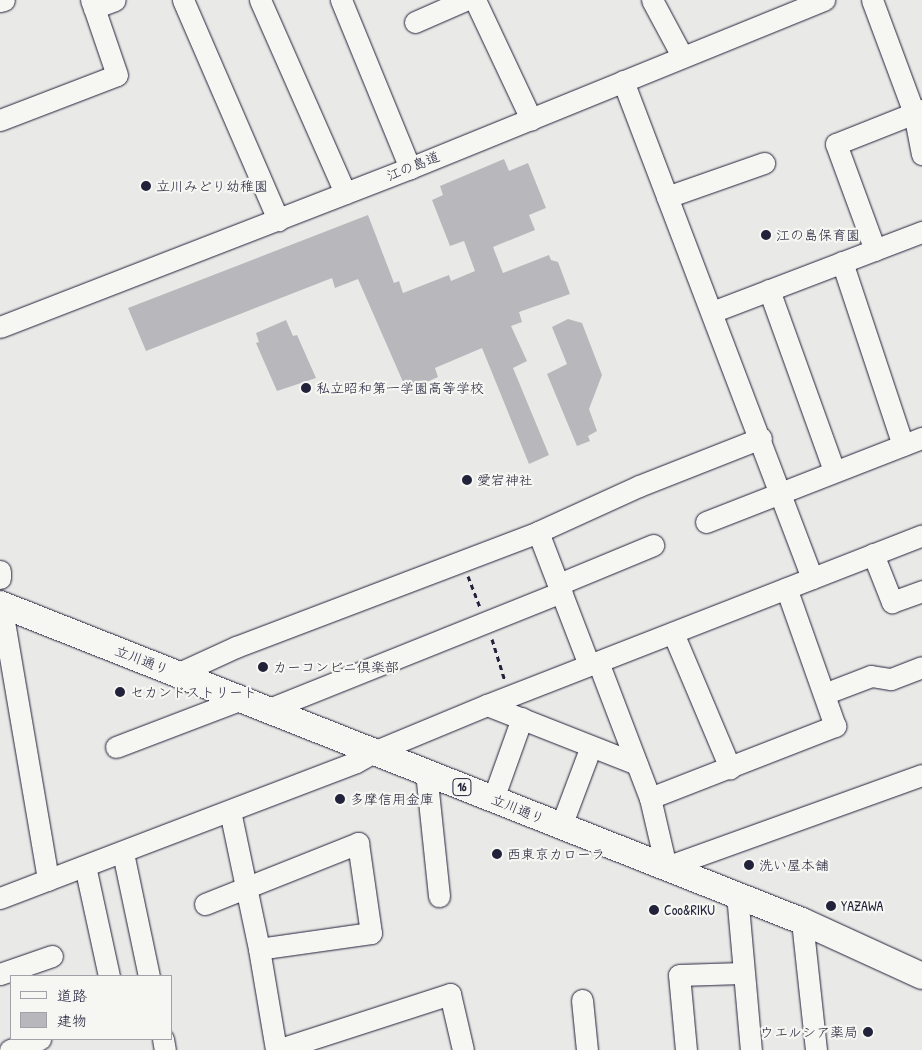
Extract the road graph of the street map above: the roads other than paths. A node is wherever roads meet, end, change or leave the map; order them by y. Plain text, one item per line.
1 (4, 0) edge
2 (115, 0) edge
3 (183, 0) edge
4 (260, 0) edge
5 (341, 0) edge
6 (465, 0) edge
7 (475, 0) edge
8 (652, 0) edge
9 (824, 0) edge
10 (872, 0) edge
11 (0, 1) edge
12 (93, 4) edge
13 (415, 22) dead end
14 (682, 56) junction
15 (623, 81) junction
16 (918, 112) edge
17 (531, 119) junction
18 (0, 120) edge
19 (922, 154) edge
20 (764, 163) dead end
21 (410, 168) junction
22 (346, 193) junction
23 (667, 197) junction
24 (278, 220) junction
25 (922, 232) edge
26 (875, 250) junction
27 (842, 262) junction
28 (769, 290) junction
29 (712, 312) junction
30 (0, 326) edge
31 (761, 438) junction
32 (913, 442) edge
33 (834, 471) junction
34 (779, 491) junction
35 (706, 522) dead end
36 (538, 532) junction
37 (922, 535) edge
38 (653, 545) dead end
39 (873, 554) junction
40 (0, 570) edge
41 (0, 578) edge
42 (812, 578) junction
43 (561, 588) junction
44 (786, 588) junction
45 (922, 592) edge
46 (0, 604) edge
47 (673, 633) junction
48 (593, 664) junction
49 (922, 667) edge
50 (177, 674) junction
51 (824, 694) junction
52 (242, 699) junction
53 (487, 704) junction
54 (269, 710) junction
55 (522, 718) junction
56 (591, 746) junction
57 (116, 747) dead end
58 (376, 751) junction
59 (637, 764) junction
60 (730, 768) junction
61 (426, 772) junction
62 (922, 775) edge
63 (650, 798) junction
64 (493, 799) junction
65 (230, 811) junction
66 (561, 826) junction
67 (123, 853) junction
68 (85, 866) junction
69 (666, 867) junction
70 (48, 880) junction
71 (247, 886) junction
72 (737, 894) junction
73 (439, 896) dead end
74 (0, 898) edge
75 (205, 904) dead end
76 (802, 921) junction
77 (259, 949) junction
78 (52, 956) dead end
79 (742, 973) junction
80 (0, 974) edge
81 (109, 975) edge
82 (149, 975) edge
83 (922, 976) edge
84 (582, 1000) dead end
85 (37, 1040) edge
86 (10, 1050) edge
87 (276, 1050) edge
88 (463, 1050) edge
89 (587, 1050) edge
90 (686, 1050) edge
91 (751, 1050) edge
92 (816, 1050) edge

1 - 11 street
2 - 12 street
3 - 24 street
4 - 22 street
5 - 21 street
6 - 13 street
7 - 17 street
8 - 14 street
9 - 14 street, 江の島道
10 - 16 street
12 - 18 street
14 - 15 street, 江の島道
15 - 17 street, 江の島道
15 - 23 street
16 - 19 street
16 - 26 street
17 - 21 street, 江の島道
20 - 23 street
21 - 22 street, 江の島道
22 - 24 street, 江の島道
23 - 29 street
24 - 30 street, 江の島道
25 - 26 street
26 - 27 street
27 - 28 street
27 - 32 street
28 - 29 street
28 - 33 street
29 - 31 street
31 - 34 street
31 - 36 street
32 - 33 street
33 - 34 street
34 - 35 street
34 - 42 street
36 - 43 street
36 - 50 street
37 - 39 street
38 - 43 street
39 - 42 street
39 - 45 street
40 - 41 street
42 - 44 street
43 - 48 street
43 - 54 street
44 - 47 street
44 - 51 street
46 - 50 main road, 立川通り / 16
46 - 70 street
47 - 48 street
47 - 60 street
48 - 53 street
48 - 59 street
49 - 51 street
50 - 52 main road, 立川通り / 16
51 - 60 street
52 - 54 main road, 立川通り / 16
52 - 57 street
53 - 55 street
53 - 58 street
54 - 58 main road, 立川通り / 16
55 - 56 street
55 - 64 street
56 - 59 street
56 - 66 street
58 - 61 main road, 立川通り / 16
58 - 65 street
59 - 63 street
60 - 63 street
61 - 64 main road, 立川通り / 16
61 - 73 street
62 - 69 street
63 - 69 street
64 - 66 main road, 立川通り / 16
65 - 67 street
65 - 71 street
66 - 69 main road, 立川通り / 16
67 - 68 street
67 - 82 street
68 - 70 street
68 - 81 street
69 - 72 main road, 立川通り / 16
70 - 74 street
71 - 75 street
71 - 77 street
71 - 77 street
72 - 76 main road, 立川通り / 16
72 - 79 street
76 - 83 main road, 立川通り / 16
76 - 92 street
77 - 87 street
78 - 80 street
79 - 90 street
79 - 91 street
84 - 89 street
85 - 86 street
87 - 88 street

